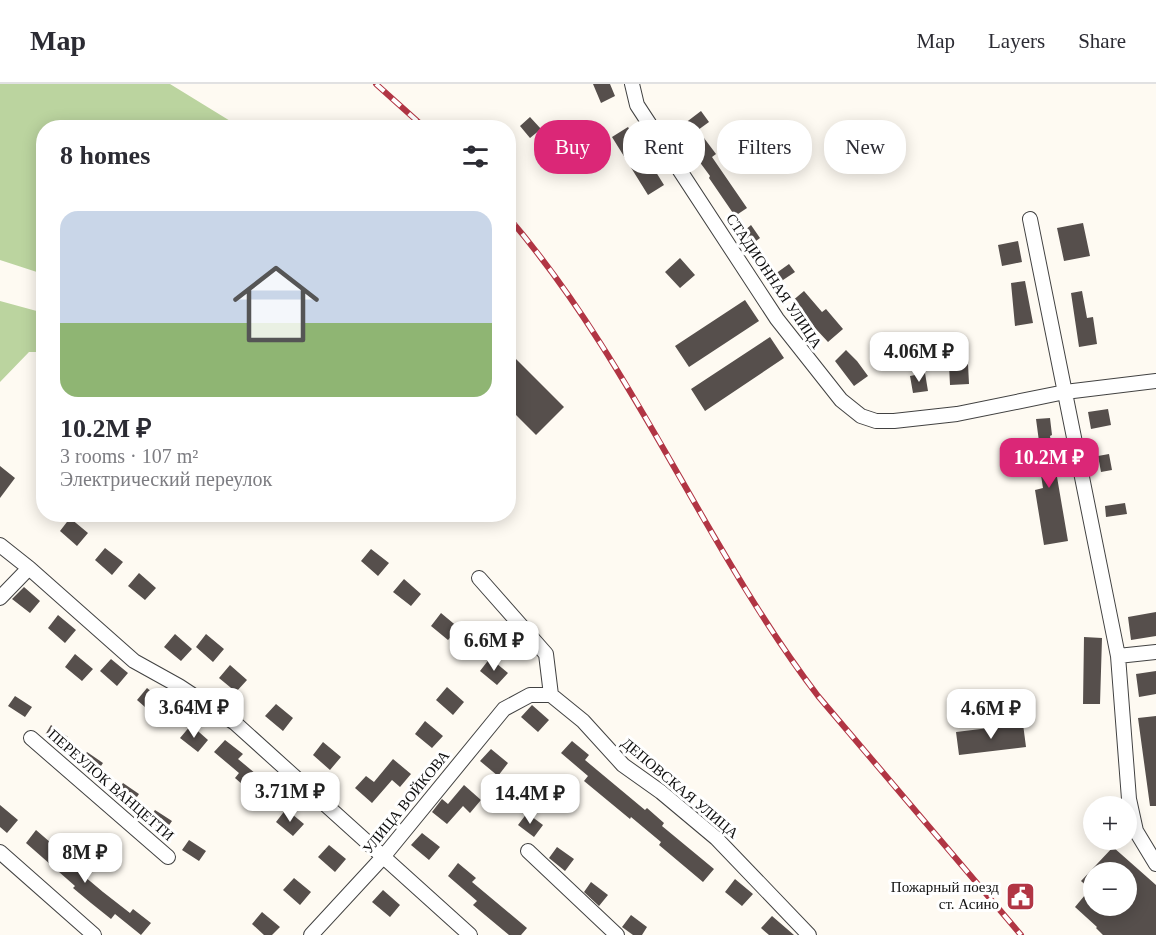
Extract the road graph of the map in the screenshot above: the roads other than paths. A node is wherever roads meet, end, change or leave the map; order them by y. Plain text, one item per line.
1 (632, 84) edge
2 (1030, 219) dead end
3 (1156, 381) edge
4 (1065, 392) junction
5 (0, 545) edge
6 (29, 568) junction
7 (479, 578) dead end
8 (0, 598) edge
9 (1156, 652) edge
10 (1118, 657) junction
11 (551, 695) junction
12 (31, 738) dead end
13 (528, 851) dead end
14 (0, 852) edge
15 (168, 857) dead end
16 (383, 857) junction
17 (1156, 864) edge
18 (94, 935) edge
19 (311, 935) edge
20 (470, 935) edge
21 (616, 935) edge
22 (809, 935) edge

1 - 4 street, СТАДИОННАЯ УЛИЦА
2 - 4 street
3 - 4 street, СТАДИОННАЯ УЛИЦА
4 - 10 street
5 - 6 street
6 - 8 street
6 - 16 street
7 - 11 street
9 - 10 street
10 - 17 street
11 - 16 street, УЛИЦА ВОЙКОВА
11 - 22 street, ДЕПОВСКАЯ УЛИЦА
12 - 15 street, ПЕРЕУЛОК ВАНЦЕТТИ
13 - 21 street
14 - 18 street
16 - 19 street, УЛИЦА ВОЙКОВА
16 - 20 street

